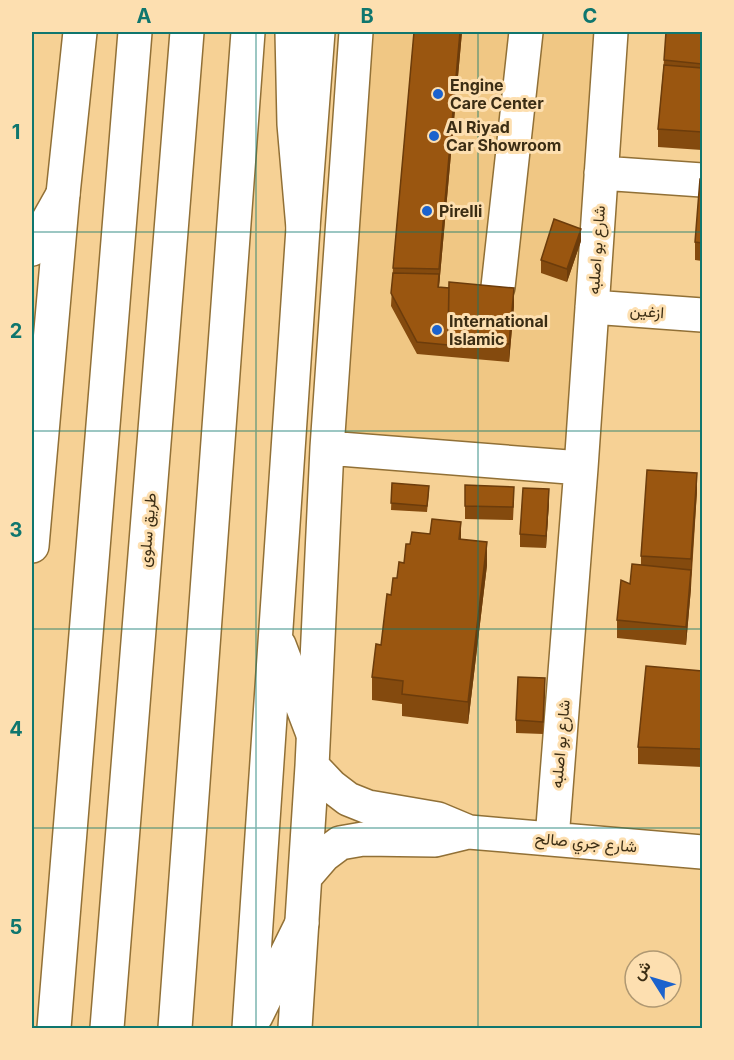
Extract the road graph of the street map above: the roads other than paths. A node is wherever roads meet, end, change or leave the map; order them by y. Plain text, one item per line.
1 (80, 32) edge
2 (135, 32) edge
3 (187, 32) edge
4 (248, 32) edge
5 (292, 32) edge
6 (318, 32) edge
7 (356, 32) edge
8 (526, 32) edge
9 (611, 32) edge
10 (602, 173) junction
11 (702, 180) edge
12 (63, 194) junction
13 (303, 228) junction
14 (32, 249) edge
15 (498, 287) edge
16 (592, 307) junction
17 (702, 315) edge
18 (327, 448) junction
19 (581, 468) junction
20 (32, 546) edge
21 (275, 634) junction
22 (313, 734) junction
23 (312, 766) junction
24 (469, 832) junction
25 (552, 839) junction
26 (702, 852) edge
27 (305, 877) junction
28 (302, 924) junction
29 (54, 1029) edge
30 (107, 1029) edge
31 (175, 1029) edge
32 (249, 1029) edge
33 (295, 1029) edge

1 - 12 main road
2 - 29 main road
3 - 30 main road, طريق سلوى
4 - 31 main road
5 - 13 main road
6 - 13 main road
7 - 18 main road
8 - 15 main road
9 - 10 main road, شارع بو اصلبه
10 - 11 main road
10 - 16 main road, شارع بو اصلبه
12 - 14 main road
12 - 20 main road
13 - 21 main road
16 - 17 main road, ازغين
16 - 19 main road, شارع بو اصلبه
18 - 19 main road
18 - 22 main road
19 - 25 main road, شارع بو اصلبه
21 - 22 main road
21 - 32 main road
22 - 23 main road
23 - 24 main road, شارع جري صالح
23 - 27 main road
24 - 25 main road, شارع جري صالح
24 - 27 main road, شارع جري صالح
25 - 26 main road, شارع جري صالح
27 - 28 main road
28 - 32 main road
28 - 33 main road

